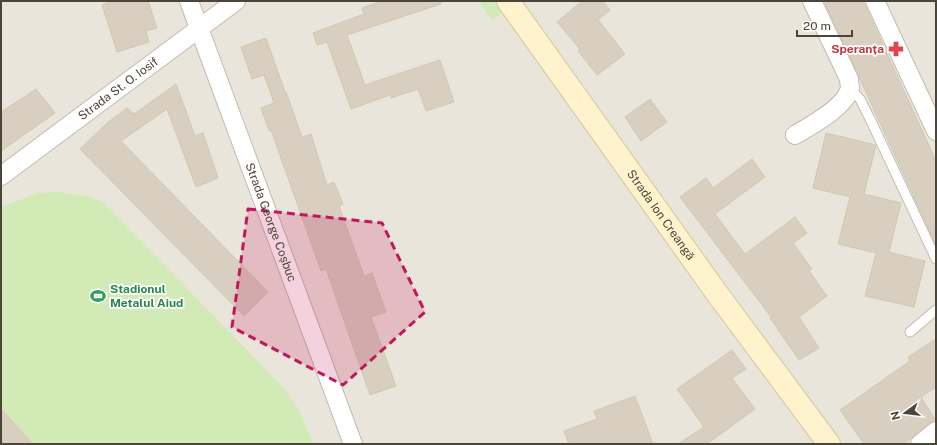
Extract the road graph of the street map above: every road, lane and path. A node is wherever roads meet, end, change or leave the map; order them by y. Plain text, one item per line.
1 (189, 1) edge
2 (236, 1) edge
3 (508, 1) edge
4 (812, 1) edge
5 (875, 1) edge
6 (199, 28) junction
7 (850, 89) junction
8 (936, 131) edge
9 (795, 135) dead end
10 (1, 176) edge
11 (936, 259) edge
12 (936, 310) edge
13 (910, 332) dead end
14 (936, 431) edge
15 (819, 436) edge
16 (353, 444) edge
17 (829, 444) edge
18 (920, 444) edge

1 - 6 street, Strada George Coșbuc
2 - 6 street, Strada St. O. Iosif
3 - 15 main road, Strada Ion Creangă
4 - 7 street
5 - 8 street
6 - 10 street, Strada St. O. Iosif
6 - 16 street, Strada George Coșbuc
7 - 9 street
7 - 11 lane
12 - 13 lane
14 - 18 street
15 - 17 main road, Strada Ion Creangă

